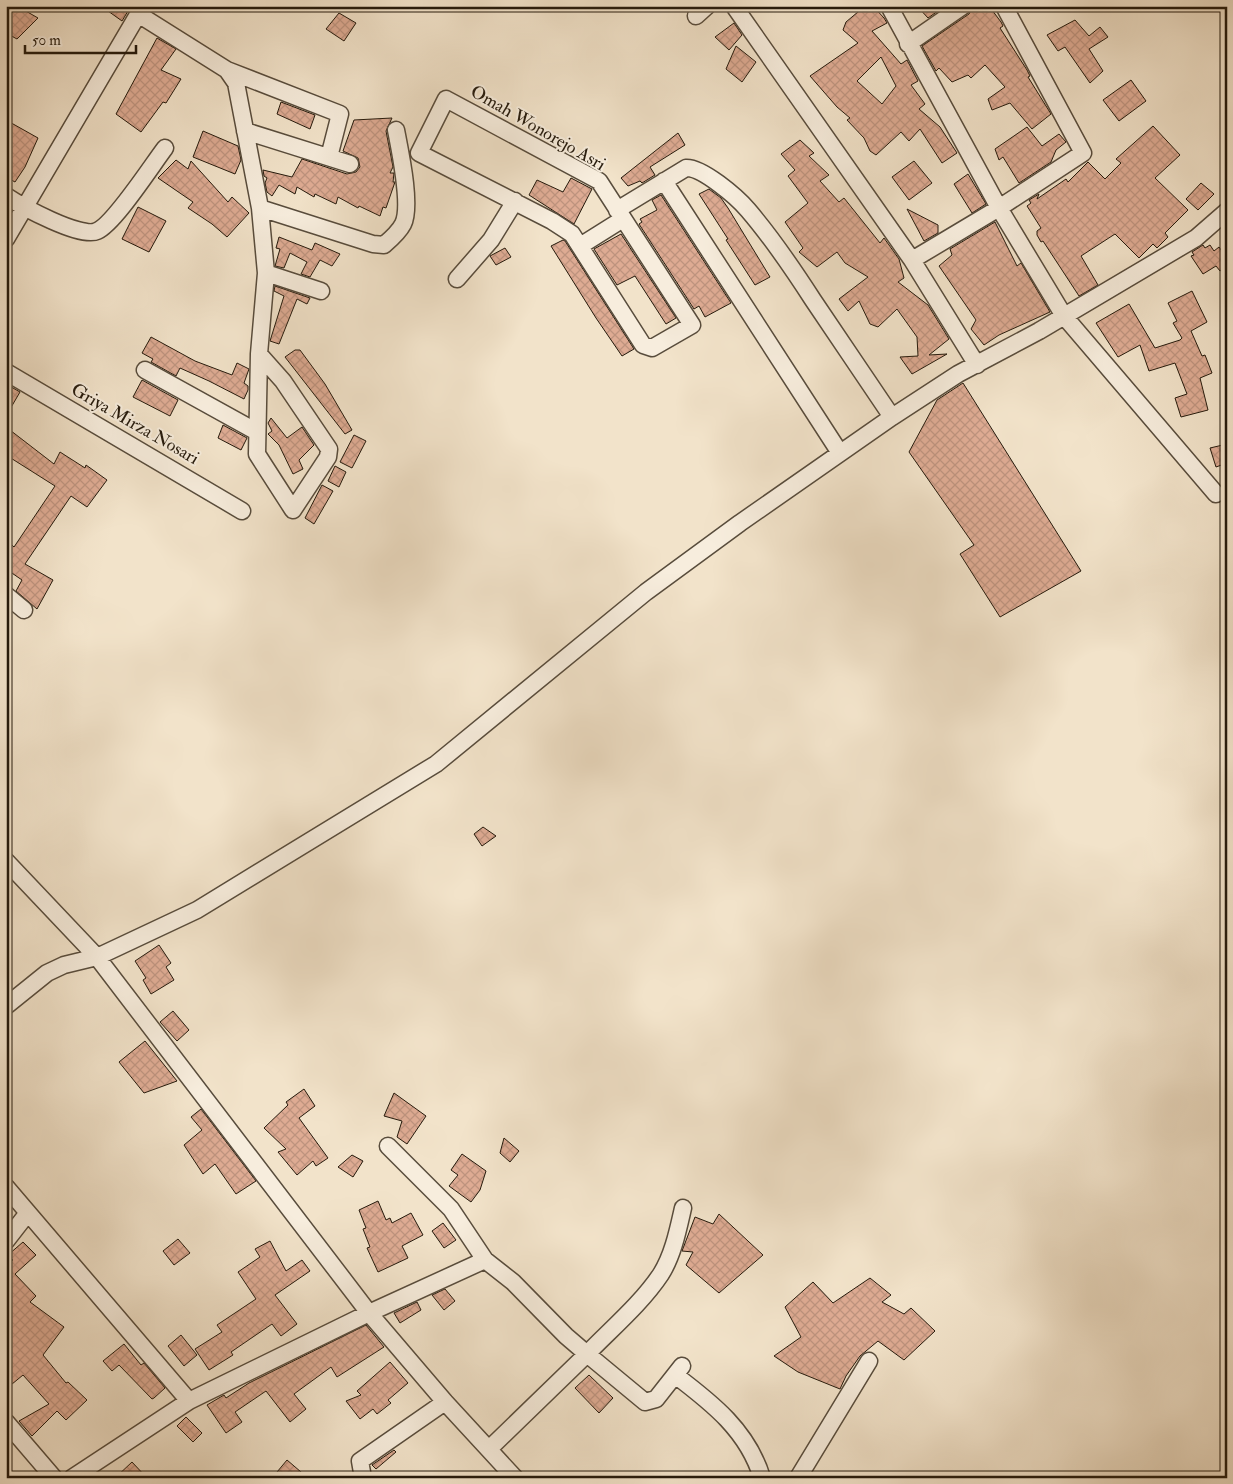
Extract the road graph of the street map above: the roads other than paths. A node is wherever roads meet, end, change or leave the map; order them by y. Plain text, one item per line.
1 (734, 6) edge
2 (889, 6) edge
3 (963, 6) edge
4 (1004, 6) edge
5 (140, 10) edge
6 (908, 44) junction
7 (227, 70) junction
8 (396, 130) dead end
9 (245, 131) junction
10 (165, 148) dead end
11 (329, 157) junction
12 (350, 164) dead end
13 (664, 181) junction
14 (6, 196) edge
15 (515, 201) junction
16 (24, 208) junction
17 (260, 208) junction
18 (1000, 208) junction
19 (1227, 210) edge
20 (620, 215) junction
21 (6, 239) edge
22 (580, 246) junction
23 (912, 260) junction
24 (266, 273) junction
25 (457, 280) dead end
26 (321, 292) dead end
27 (1064, 316) junction
28 (259, 354) junction
29 (977, 365) junction
30 (146, 370) dead end
31 (6, 372) edge
32 (892, 417) junction
33 (257, 432) junction
34 (840, 453) junction
35 (1216, 494) dead end
36 (242, 511) dead end
37 (6, 595) edge
38 (24, 610) dead end
39 (6, 861) edge
40 (97, 957) junction
41 (6, 1006) edge
42 (388, 1146) dead end
43 (6, 1187) edge
44 (683, 1208) dead end
45 (27, 1214) junction
46 (6, 1241) edge
47 (485, 1260) junction
48 (369, 1313) junction
49 (587, 1354) junction
50 (869, 1361) dead end
51 (189, 1401) junction
52 (445, 1402) junction
53 (6, 1422) edge
54 (489, 1449) junction
55 (54, 1478) edge
56 (72, 1478) edge
57 (363, 1478) edge
58 (515, 1478) edge
59 (762, 1478) edge
60 (798, 1478) edge

1 - 23 street
2 - 6 street
3 - 6 street
4 - 18 street
5 - 7 street
5 - 16 street
6 - 18 street
7 - 9 street
7 - 11 street
8 - 17 street
9 - 11 street
9 - 17 street
10 - 16 street
11 - 12 street
13 - 20 street
13 - 32 street
13 - 34 street
14 - 16 street
15 - 20 street, Omah Wonorejo Asri
15 - 22 street, Omah Wonorejo Asri
15 - 25 street
16 - 21 street
17 - 24 street
18 - 23 street
18 - 27 street
19 - 27 street
20 - 22 street
20 - 22 street, Omah Wonorejo Asri
23 - 29 street
24 - 26 street
24 - 28 street
27 - 29 street
27 - 35 street
28 - 33 street
28 - 33 street
29 - 32 street
30 - 33 street
31 - 36 street, Griya Mirza Nosari
32 - 34 street
34 - 40 street
37 - 38 street
39 - 40 street
40 - 41 street
40 - 48 street
42 - 47 street
43 - 45 street
44 - 49 street
45 - 46 street
45 - 51 street
47 - 48 street
47 - 49 street
48 - 51 street
48 - 52 street
49 - 54 street
49 - 59 street
50 - 60 street
51 - 56 street
52 - 54 street
52 - 57 street
53 - 55 street
54 - 58 street

